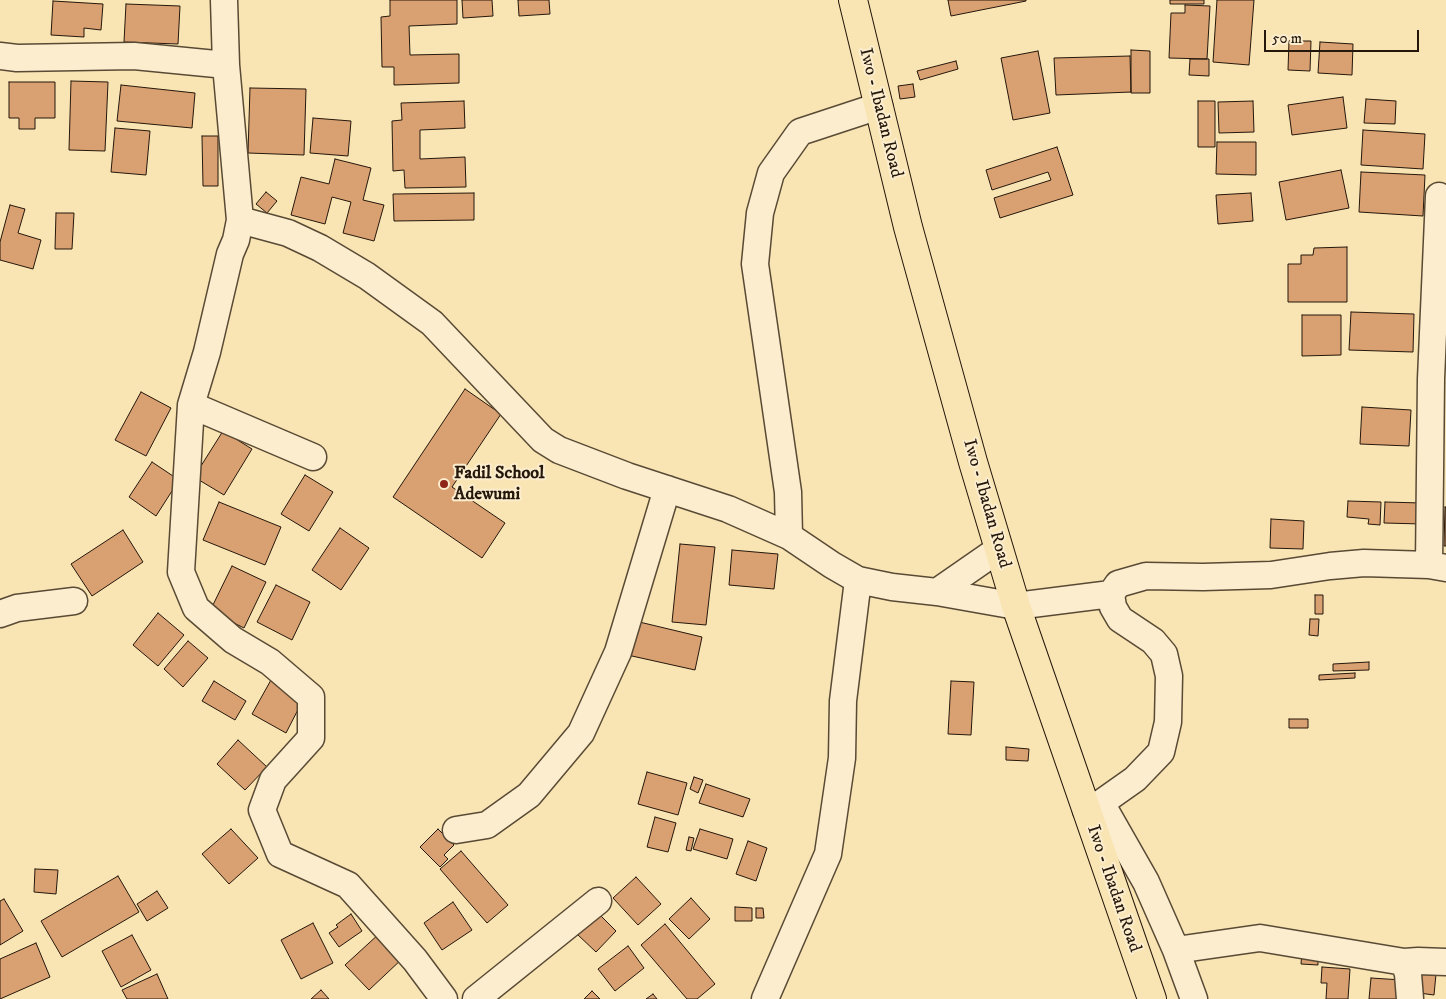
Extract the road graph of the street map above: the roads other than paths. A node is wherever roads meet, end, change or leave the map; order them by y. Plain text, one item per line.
1 (224, 0) edge
2 (853, 0) edge
3 (0, 56) edge
4 (226, 64) junction
5 (879, 106) junction
6 (1439, 196) dead end
7 (240, 220) junction
8 (191, 405) junction
9 (313, 457) dead end
10 (667, 489) junction
11 (789, 536) junction
12 (998, 548) junction
13 (1438, 566) edge
14 (858, 580) junction
15 (937, 592) junction
16 (1111, 594) junction
17 (74, 601) dead end
18 (1016, 606) junction
19 (0, 614) edge
20 (1094, 807) junction
21 (456, 830) dead end
22 (598, 901) dead end
23 (1176, 950) junction
24 (1404, 962) junction
25 (1446, 962) edge
26 (444, 999) edge
27 (476, 999) edge
28 (765, 999) edge
29 (1152, 999) edge
30 (1194, 999) edge
31 (1410, 999) edge

1 - 4 street
2 - 5 main road, Iwo - Ibadan Road
3 - 4 street
4 - 7 street
5 - 11 street
5 - 12 main road, Iwo - Ibadan Road
6 - 13 street
7 - 8 street
7 - 10 street
8 - 9 street
8 - 26 street
10 - 11 street
10 - 21 street
11 - 14 street
12 - 15 street
12 - 18 main road, Iwo - Ibadan Road
13 - 16 street
14 - 15 street
14 - 28 street
15 - 18 street
16 - 18 street
16 - 20 street
17 - 19 street
18 - 20 main road, Iwo - Ibadan Road
20 - 23 street
20 - 29 main road, Iwo - Ibadan Road
22 - 27 street
23 - 24 street
23 - 30 street
24 - 25 street
24 - 31 street

